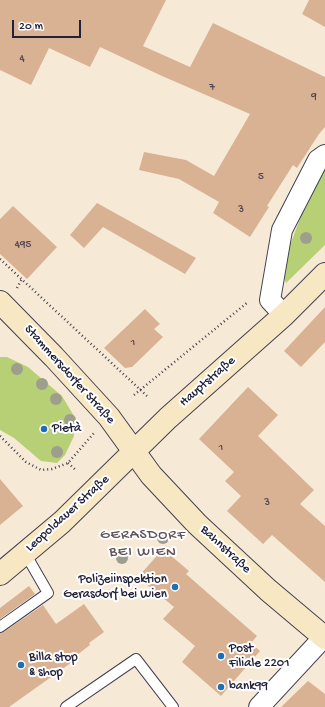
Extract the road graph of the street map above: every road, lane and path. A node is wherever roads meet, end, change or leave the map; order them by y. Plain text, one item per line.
1 (325, 155) edge
2 (0, 259) edge
3 (325, 274) edge
4 (273, 281) junction
5 (2, 308) edge
6 (284, 315) junction
7 (140, 390) junction
8 (134, 395) dead end
9 (147, 396) dead end
10 (94, 433) dead end
11 (0, 436) edge
12 (134, 451) junction
13 (68, 463) junction
14 (77, 471) dead end
15 (25, 553) junction
16 (0, 574) edge
17 (0, 627) edge
18 (324, 638) edge
19 (66, 707) edge
20 (173, 707) edge
21 (259, 707) edge

1 - 4 street
2 - 7 path
3 - 6 main road, Hauptstraße
4 - 6 street
4 - 7 path
5 - 12 main road, Stammersdorfer Straße
6 - 12 main road, Hauptstraße
7 - 8 path
7 - 9 path
10 - 13 path
11 - 13 path
12 - 15 main road, Leopoldauer Straße
12 - 18 main road, Bahnstraße
13 - 14 path
15 - 16 main road, Leopoldauer Straße
15 - 17 lane
18 - 21 street
19 - 20 lane

